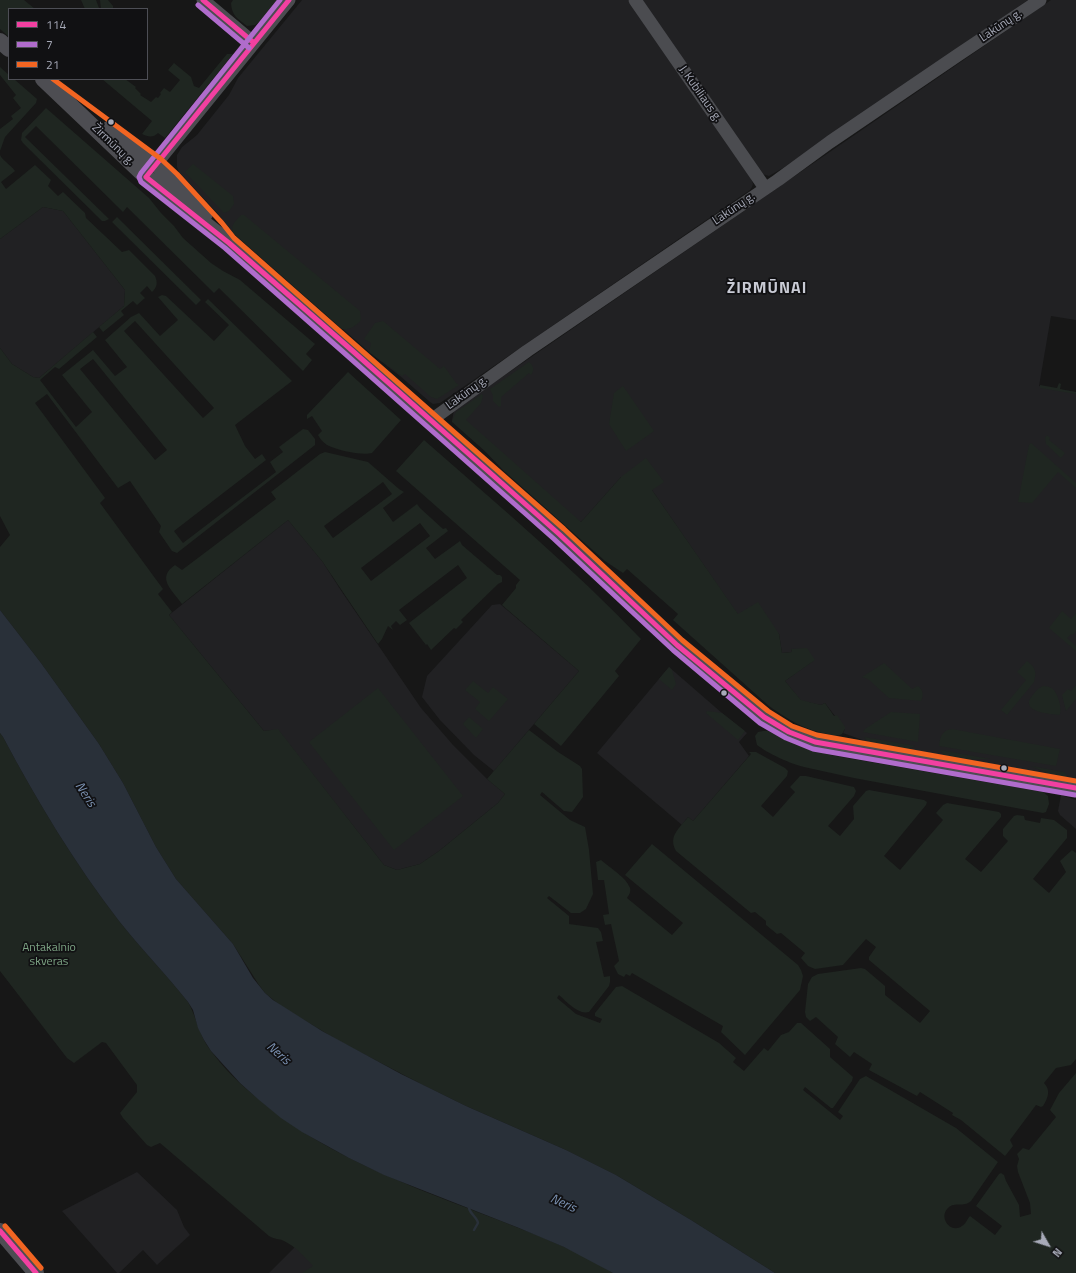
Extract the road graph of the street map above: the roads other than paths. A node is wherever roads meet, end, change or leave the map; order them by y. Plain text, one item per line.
1 (204, 0) edge
2 (289, 0) edge
3 (635, 0) edge
4 (1040, 0) edge
5 (0, 41) edge
6 (254, 43) junction
7 (8, 48) edge
8 (44, 80) edge
9 (55, 90) junction
10 (156, 164) junction
11 (146, 177) junction
12 (765, 188) junction
13 (230, 243) junction
14 (430, 420) junction
15 (1076, 788) edge
16 (0, 1231) edge
17 (36, 1273) edge

1 - 6 street
2 - 6 street
3 - 12 street, J. Kubiliaus g.
4 - 12 street, Lakūnų g.
5 - 7 main road
6 - 10 street
8 - 9 main road, Žirmūnų g.
9 - 10 main road, Žirmūnų g.
9 - 11 main road, Žirmūnų g.
10 - 11 main road
10 - 13 main road, Žirmūnų g.
11 - 13 main road, Žirmūnų g.
12 - 14 street, Lakūnų g.
13 - 14 main road, Žirmūnų g.
14 - 15 main road, Žirmūnų g.
16 - 17 main road

